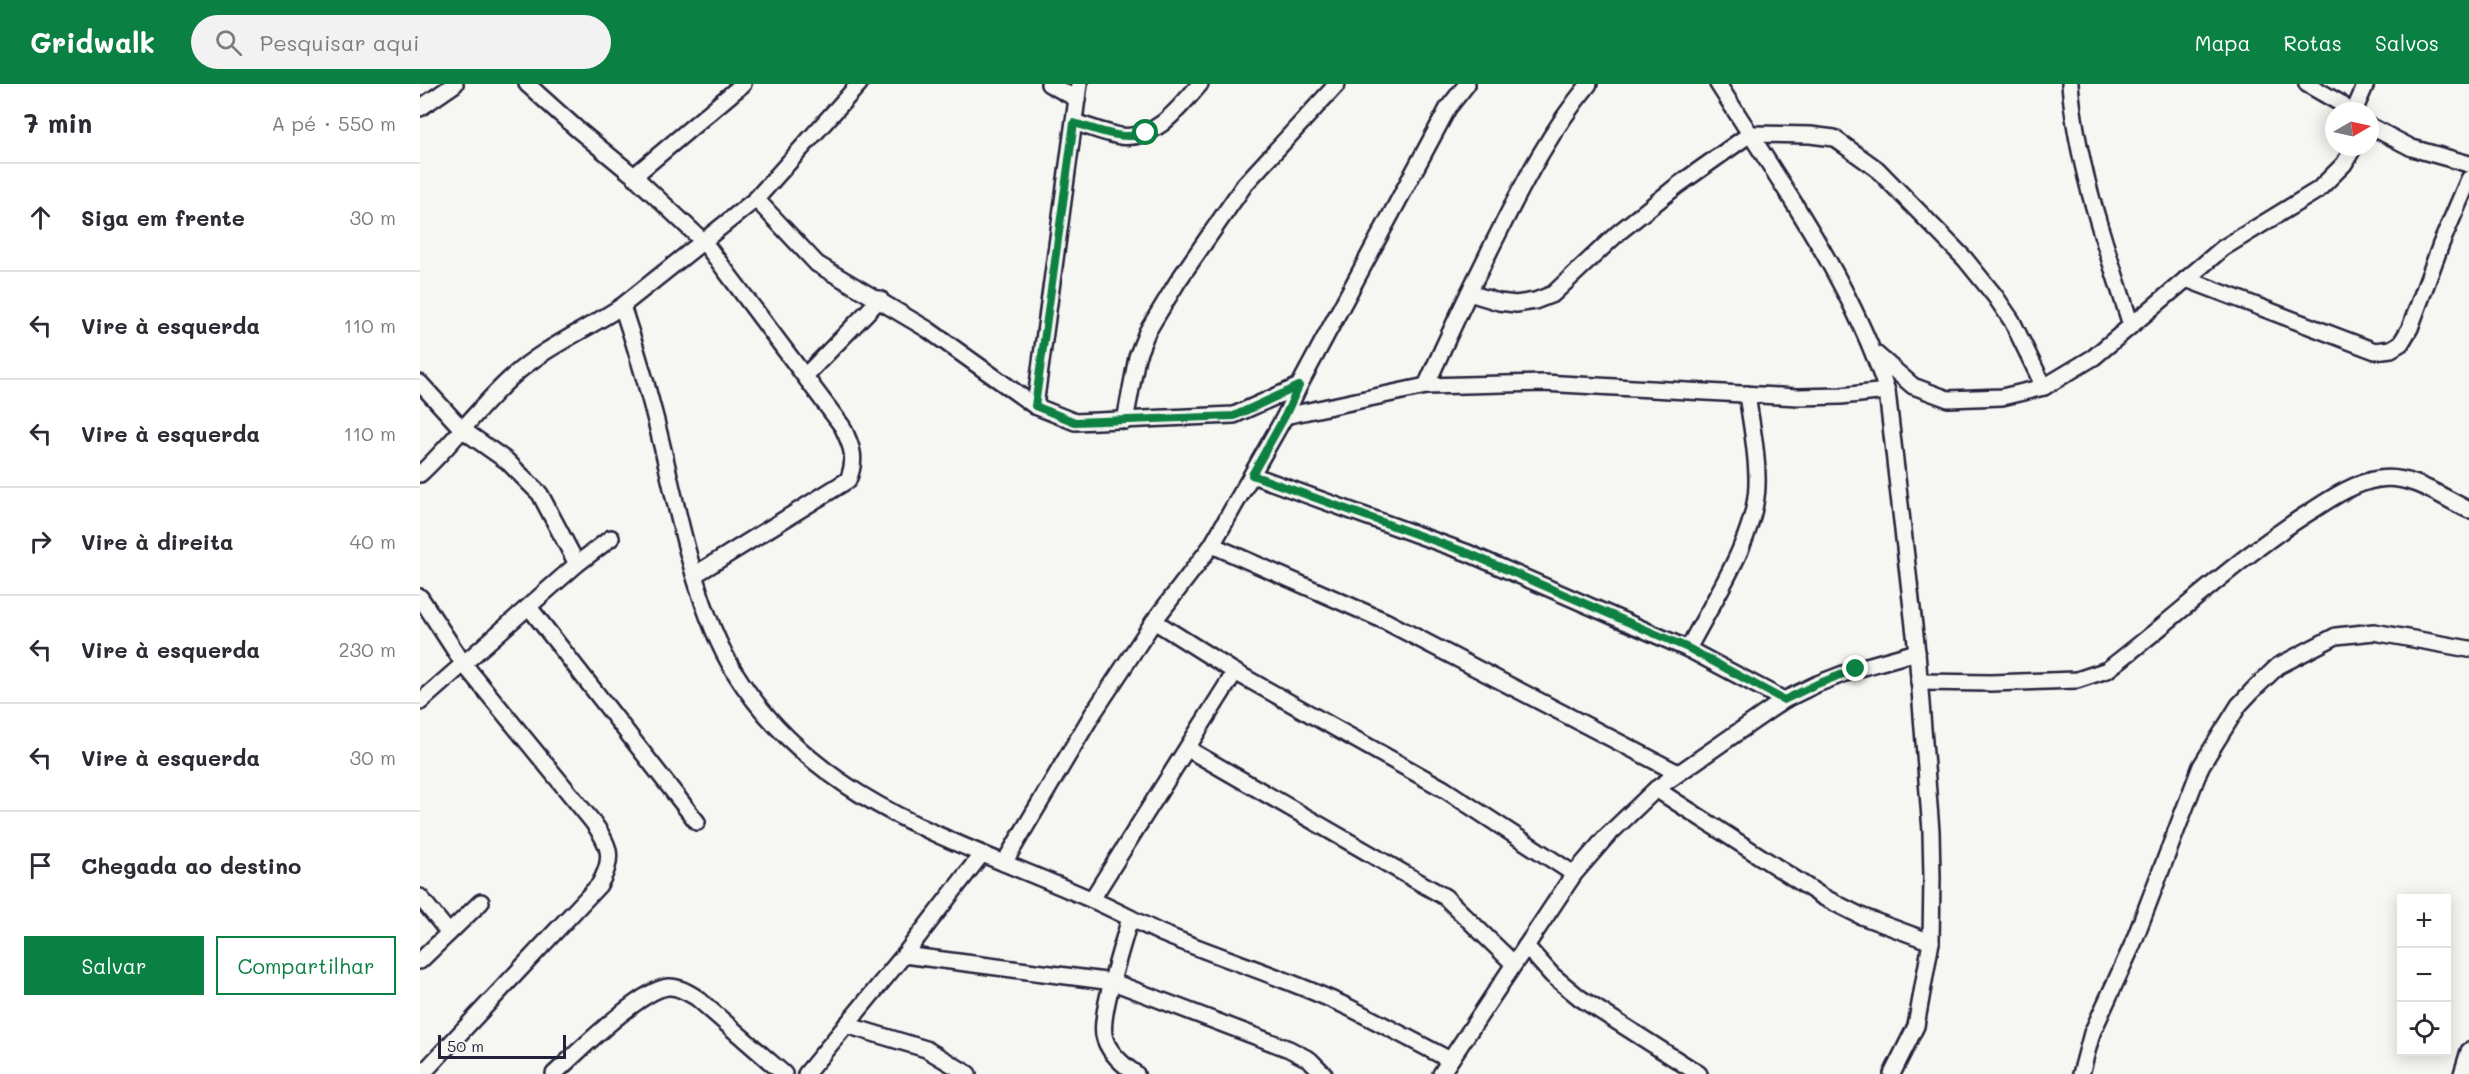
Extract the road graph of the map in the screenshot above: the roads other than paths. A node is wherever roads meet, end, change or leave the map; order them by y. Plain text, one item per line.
1 (455, 84) edge
2 (527, 84) edge
3 (743, 84) edge
4 (859, 84) edge
5 (1049, 84) edge
6 (1200, 84) edge
7 (1337, 84) edge
8 (1467, 84) edge
9 (1589, 84) edge
10 (1718, 84) edge
11 (2070, 84) edge
12 (2307, 84) edge
13 (2366, 84) edge
14 (2320, 88) edge
15 (1078, 92) edge
16 (2338, 102) edge
17 (2358, 102) edge
18 (420, 108) edge
19 (1074, 123) junction
20 (2379, 131) edge
21 (1750, 134) junction
22 (2349, 156) edge
23 (2469, 164) edge
24 (634, 176) junction
25 (2469, 179) edge
26 (756, 199) junction
27 (705, 242) junction
28 (2186, 279) junction
29 (1468, 293) junction
30 (880, 299) junction
31 (622, 306) junction
32 (2132, 325) junction
33 (1874, 353) junction
34 (805, 376) junction
35 (420, 383) edge
36 (1299, 386) junction
37 (1426, 386) junction
38 (2044, 387) junction
39 (1887, 391) junction
40 (1747, 394) junction
41 (1035, 406) junction
42 (1285, 416) junction
43 (1125, 420) junction
44 (463, 430) junction
45 (420, 474) edge
46 (1252, 475) junction
47 (2469, 510) edge
48 (611, 538) dead end
49 (1212, 545) junction
50 (577, 564) junction
51 (696, 574) junction
52 (420, 597) edge
53 (529, 607) junction
54 (1154, 621) junction
55 (1688, 648) junction
56 (2469, 649) edge
57 (1917, 652) junction
58 (463, 663) junction
59 (1235, 672) junction
60 (1919, 682) junction
61 (1784, 700) junction
62 (420, 702) edge
63 (1188, 749) junction
64 (1678, 772) junction
65 (1656, 789) junction
66 (697, 822) dead end
67 (981, 855) junction
68 (1004, 862) junction
69 (1574, 874) junction
70 (420, 897) edge
71 (1092, 900) junction
72 (481, 902) dead end
73 (1130, 918) junction
74 (449, 933) junction
75 (1931, 942) junction
76 (1527, 946) junction
77 (904, 955) junction
78 (420, 962) edge
79 (1514, 964) junction
80 (1113, 982) junction
81 (846, 1025) junction
82 (2469, 1051) edge
83 (1450, 1060) junction
84 (422, 1074) edge
85 (554, 1074) edge
86 (784, 1074) edge
87 (806, 1074) edge
88 (968, 1074) edge
89 (1136, 1074) edge
90 (1324, 1074) edge
91 (1441, 1074) edge
92 (1699, 1074) edge
93 (1892, 1074) edge
94 (2081, 1074) edge
95 (2462, 1074) edge

1 - 18 street
2 - 24 street
3 - 24 street
4 - 26 street
5 - 15 street
6 - 19 street
7 - 43 street
8 - 36 street
9 - 29 street
10 - 21 street
11 - 32 street
12 - 14 street
13 - 17 street
14 - 16 street
15 - 19 street
19 - 41 street
20 - 23 street
21 - 29 street
21 - 33 street
21 - 38 street
22 - 28 street
24 - 27 street
25 - 28 street
26 - 27 street
26 - 30 street
27 - 31 street
27 - 34 street
28 - 32 street
29 - 37 street
30 - 34 street
30 - 41 street
31 - 44 street
31 - 51 street
32 - 38 street
33 - 38 street
33 - 39 street
34 - 51 street
35 - 44 street
36 - 42 street
36 - 43 street
37 - 40 street
37 - 42 street
39 - 40 street
39 - 57 street
40 - 55 street
41 - 43 street
42 - 46 street
44 - 45 street
44 - 50 street
46 - 49 street
46 - 55 street
47 - 60 street
48 - 50 street
49 - 54 street
49 - 64 street
50 - 53 street
51 - 67 street
52 - 58 street
53 - 58 street
53 - 66 street
54 - 59 street
54 - 68 street
55 - 61 street
56 - 94 street
57 - 60 street
57 - 61 street
58 - 62 street
58 - 84 street
59 - 63 street
59 - 69 street
60 - 75 street
61 - 64 street
63 - 71 street
63 - 79 street
64 - 65 street
65 - 69 street
65 - 75 street
67 - 68 street
67 - 77 street
68 - 71 street
69 - 76 street
70 - 74 street
71 - 73 street
72 - 74 street
73 - 80 street
73 - 83 street
74 - 78 street
75 - 93 street
76 - 79 street
76 - 92 street
77 - 80 street
77 - 81 street
79 - 83 street
80 - 89 street
80 - 90 street
81 - 87 street
81 - 88 street
82 - 95 street
83 - 91 street
85 - 86 street

